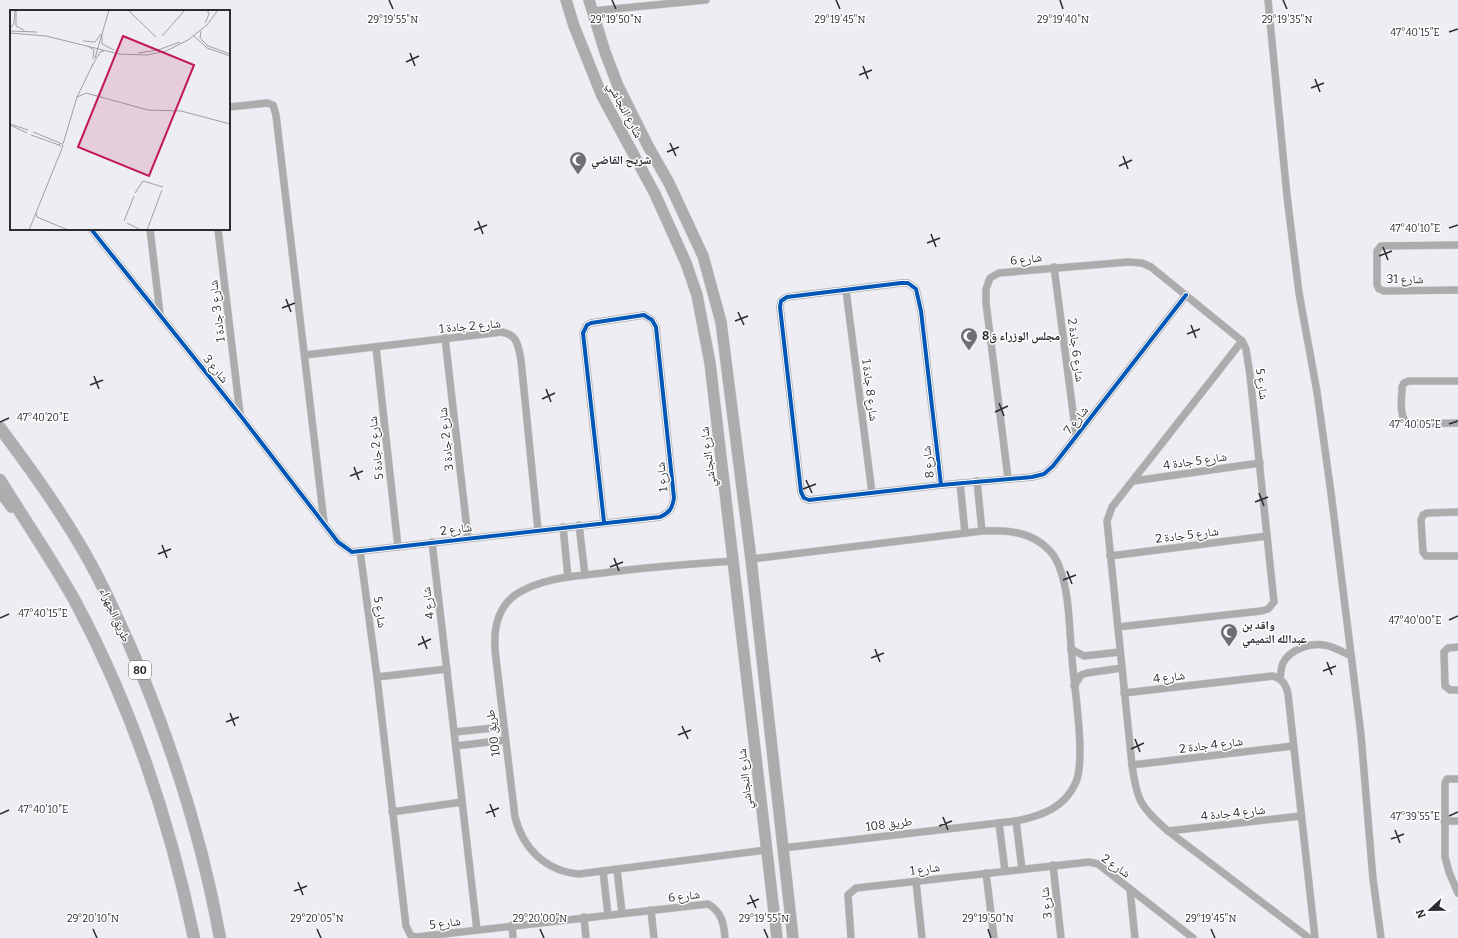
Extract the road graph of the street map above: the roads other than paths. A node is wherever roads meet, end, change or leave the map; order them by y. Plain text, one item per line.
1 (566, 0) edge
2 (589, 0) edge
3 (706, 0) edge
4 (1268, 0) edge
5 (592, 11) junction
6 (230, 107) edge
7 (92, 230) edge
8 (150, 230) edge
9 (218, 230) edge
10 (1458, 245) edge
11 (1054, 267) junction
12 (846, 290) junction
13 (1458, 290) edge
14 (1186, 295) junction
15 (160, 314) junction
16 (445, 338) junction
17 (1242, 341) junction
18 (376, 347) junction
19 (305, 355) junction
20 (1458, 381) edge
21 (732, 406) junction
22 (715, 407) junction
23 (240, 415) junction
24 (1458, 424) edge
25 (0, 428) edge
26 (734, 430) junction
27 (718, 434) junction
28 (1076, 436) junction
29 (1260, 463) junction
30 (1008, 478) junction
31 (0, 480) edge
32 (977, 481) junction
33 (1133, 481) junction
34 (960, 483) junction
35 (941, 484) junction
36 (0, 493) edge
37 (872, 493) junction
38 (1458, 512) edge
39 (324, 522) junction
40 (604, 522) junction
41 (579, 525) junction
42 (563, 527) junction
43 (538, 530) junction
44 (982, 531) junction
45 (965, 533) junction
46 (1267, 536) junction
47 (468, 538) junction
48 (432, 542) junction
49 (398, 547) junction
50 (360, 551) junction
51 (46, 554) junction
52 (1110, 556) junction
53 (1458, 556) edge
54 (751, 559) junction
55 (734, 561) junction
56 (585, 575) junction
57 (568, 577) junction
58 (1118, 627) junction
59 (1458, 647) edge
60 (1071, 649) junction
61 (1120, 652) junction
62 (1351, 656) junction
63 (1122, 668) junction
64 (447, 669) junction
65 (377, 677) junction
66 (1280, 678) junction
67 (1074, 686) junction
68 (1458, 690) edge
69 (1124, 693) junction
70 (503, 727) junction
71 (455, 732) junction
72 (505, 740) junction
73 (456, 746) junction
74 (1293, 746) junction
75 (1132, 766) junction
76 (1458, 779) edge
77 (462, 802) junction
78 (392, 812) junction
79 (1302, 816) junction
80 (1016, 821) junction
81 (1444, 821) junction
82 (1458, 821) edge
83 (999, 823) junction
84 (1168, 831) junction
85 (783, 848) junction
86 (766, 850) junction
87 (1053, 865) junction
88 (617, 869) junction
89 (1022, 869) junction
90 (603, 871) junction
91 (1005, 871) junction
92 (986, 873) junction
93 (916, 882) junction
94 (1130, 890) junction
95 (1458, 894) edge
96 (651, 910) junction
97 (622, 913) junction
98 (608, 915) junction
99 (584, 917) junction
100 (512, 925) junction
101 (477, 930) junction
102 (444, 936) edge
103 (194, 938) edge
104 (220, 938) edge
105 (513, 938) edge
106 (586, 938) edge
107 (654, 938) edge
108 (725, 938) edge
109 (777, 938) edge
110 (793, 938) edge
111 (852, 938) edge
112 (922, 938) edge
113 (994, 938) edge
114 (1061, 938) edge
115 (1135, 938) edge
116 (1193, 938) edge
117 (1309, 938) edge
118 (1315, 938) edge
119 (1381, 938) edge

1 - 22 main road, شارع النجاشي
2 - 5 main road, شارع النجاشي
3 - 5 street
4 - 62 street
5 - 21 main road, شارع النجاشي
6 - 19 street
7 - 15 street, شارع 3
8 - 15 street
9 - 23 street, شارع 3 جادة 1
10 - 13 street, شارع 31
11 - 14 street, شارع 6
11 - 28 street, شارع 6 جادة 2
11 - 30 street, شارع 6
12 - 35 street, شارع 8
12 - 37 street, شارع 8 جادة 1
12 - 37 street, شارع 8
14 - 17 street, شارع 6
14 - 28 street, شارع 7
15 - 23 street, شارع 3
16 - 18 street, شارع 2 جادة 1
16 - 43 street, شارع 2 جادة 1
16 - 47 street, شارع 2 جادة 3
17 - 29 street, شارع 5
17 - 33 street
18 - 19 street, شارع 2 جادة 1
18 - 49 street, شارع 2 جادة 5
19 - 39 street
20 - 24 street
21 - 22 main road
21 - 26 main road, شارع النجاشي
22 - 27 main road, شارع النجاشي
23 - 39 street, شارع 3
25 - 104 highway, طريق الجهراء / 80
26 - 27 main road
26 - 54 main road, شارع النجاشي
27 - 55 main road, شارع النجاشي
28 - 30 street, شارع 7
29 - 33 street, شارع 5 جادة 4
29 - 46 street, شارع 5
30 - 32 street, شارع 7
31 - 51 highway, 80
32 - 34 street, شارع 7
32 - 44 street
33 - 52 street
34 - 35 street, شارع 7
34 - 45 street
35 - 37 street, شارع 8
36 - 51 street
38 - 53 street
39 - 50 street, شارع 2
40 - 40 street, شارع 1
40 - 41 street, شارع 2
41 - 42 street, شارع 2
41 - 56 street
42 - 43 street, شارع 2
42 - 57 street
43 - 47 street, شارع 2
44 - 45 street, طريق 108
44 - 60 street, طريق 108
45 - 54 street, طريق 108
46 - 52 street, شارع 5 جادة 2
46 - 58 street, شارع 5
47 - 48 street, شارع 2
48 - 49 street, شارع 2
48 - 64 street, شارع 4
49 - 50 street, شارع 2
50 - 65 street, شارع 5
51 - 103 highway, 80
52 - 58 street
54 - 85 main road, شارع النجاشي
55 - 56 street, طريق 100
55 - 86 main road, شارع النجاشي
56 - 57 street, طريق 100
57 - 70 street, طريق 100
58 - 61 street
59 - 68 street
60 - 61 street
60 - 67 street, طريق 108
61 - 63 street
62 - 66 street
62 - 119 street
63 - 67 street
63 - 69 street
64 - 65 street
64 - 71 street, شارع 4
65 - 78 street, شارع 5
66 - 69 street, شارع 4
66 - 74 street
67 - 80 street, طريق 108
69 - 75 street
70 - 71 street
70 - 72 street, طريق 100
71 - 73 street, شارع 4
72 - 73 street
72 - 90 street, طريق 100
73 - 77 street, شارع 4
74 - 75 street, شارع 4 جادة 2
74 - 79 street
75 - 84 street
76 - 81 street
77 - 78 street
77 - 101 street, شارع 4
78 - 102 street, شارع 5
79 - 84 street, شارع 4 جادة 4
79 - 118 street
80 - 83 street, طريق 108
80 - 89 street
81 - 82 street
81 - 95 street
83 - 85 street, طريق 108
83 - 91 street
84 - 117 street
85 - 110 main road, شارع النجاشي
86 - 88 street, طريق 100
86 - 109 main road, شارع النجاشي
87 - 89 street, شارع 2
87 - 94 street, شارع 2
87 - 114 street, شارع 3
88 - 90 street, طريق 100
88 - 97 street
89 - 91 street, شارع 2
90 - 98 street
91 - 92 street, شارع 2
92 - 93 street, شارع 1
92 - 113 street
93 - 111 street, شارع 1
93 - 112 street
94 - 115 street
94 - 116 street, شارع 2
96 - 97 street, شارع 5
96 - 107 street
96 - 108 street, شارع 6
97 - 98 street, شارع 5
98 - 99 street, شارع 5
99 - 100 street, شارع 5
99 - 106 street
100 - 101 street, شارع 5
100 - 105 street
101 - 102 street, شارع 5

